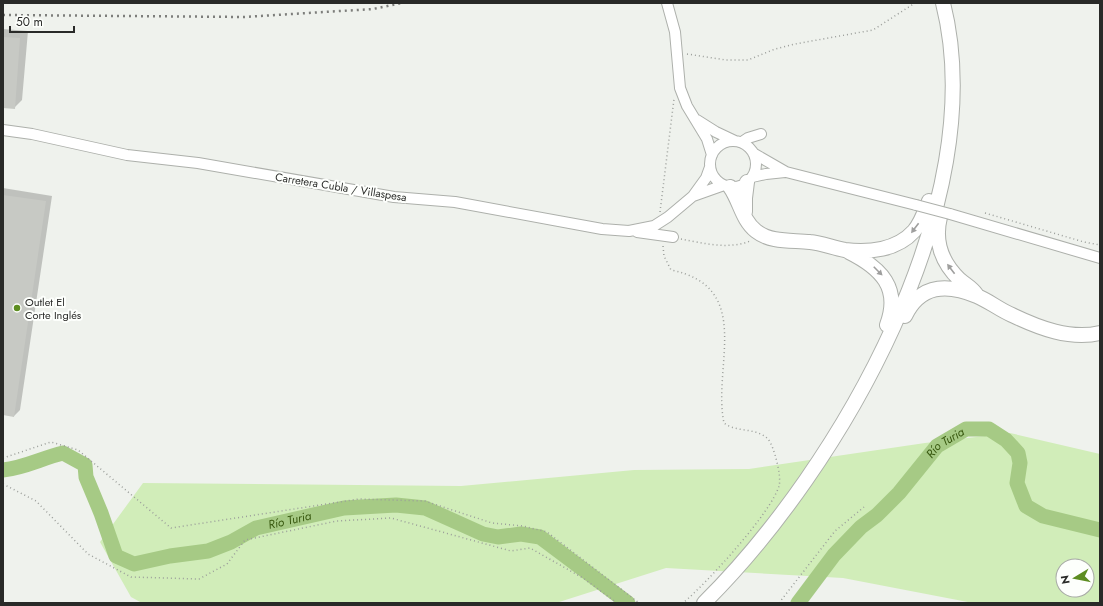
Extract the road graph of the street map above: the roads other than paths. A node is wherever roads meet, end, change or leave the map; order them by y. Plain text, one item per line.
1 (667, 3) edge
2 (943, 3) edge
3 (953, 90) junction
4 (952, 112) junction
5 (695, 118) junction
6 (3, 130) edge
7 (761, 134) dead end
8 (738, 142) junction
9 (753, 153) junction
10 (712, 155) junction
11 (710, 167) junction
12 (786, 172) junction
13 (750, 180) junction
14 (727, 186) junction
15 (693, 196) junction
16 (746, 219) junction
17 (629, 231) junction
18 (673, 237) road end
19 (845, 250) junction
20 (1100, 259) edge
21 (978, 296) junction
22 (1100, 333) edge
23 (1086, 336) junction
24 (1100, 340) edge
25 (877, 361) junction
26 (860, 395) junction
27 (704, 603) edge

1 - 5 street
2 - 3 highway
3 - 4 highway
21 -> 3 highway
4 -> 19 highway
4 - 25 highway
5 - 8 street
5 - 10 street
6 - 17 street, Carretera Cubla / Villaspesa
7 - 8 street
8 - 9 street
8 - 10 street
9 - 12 street
9 - 13 street
10 - 11 street
11 - 14 street
11 - 15 street, Carretera Cubla / Villaspesa
12 - 13 street
12 - 20 street, bridge
13 - 14 street
13 - 16 highway
14 - 15 street, Carretera Cubla / Villaspesa
14 - 16 highway
15 - 17 street, Carretera Cubla / Villaspesa
16 - 19 highway
17 - 18 street
19 -> 26 highway
21 - 23 highway
21 - 25 highway
22 - 23 highway
23 - 24 street
25 - 26 highway
26 - 27 highway

